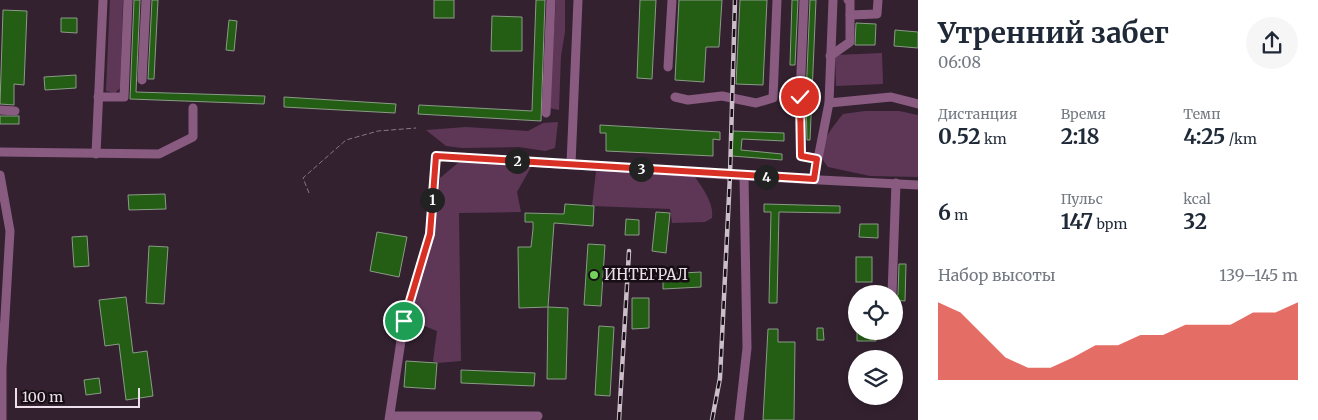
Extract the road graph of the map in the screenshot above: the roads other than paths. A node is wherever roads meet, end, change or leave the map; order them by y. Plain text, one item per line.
1 (103, 0) edge
2 (128, 0) edge
3 (146, 0) edge
4 (551, 0) edge
5 (578, 0) edge
6 (672, 0) edge
7 (777, 0) edge
8 (804, 0) edge
9 (833, 0) edge
10 (848, 0) edge
11 (878, 0) edge
12 (850, 14) junction
13 (830, 56) junction
14 (668, 68) dead end
15 (142, 80) dead end
16 (675, 96) dead end
17 (98, 97) junction
18 (829, 103) junction
19 (918, 104) edge
20 (193, 108) dead end
21 (0, 110) edge
22 (15, 111) dead end
23 (546, 113) dead end
24 (0, 152) edge
25 (96, 154) junction
26 (817, 159) junction
27 (571, 164) junction
28 (0, 175) edge
29 (744, 176) junction
30 (814, 179) junction
31 (896, 183) junction
32 (918, 185) edge
33 (892, 285) edge
34 (538, 416) dead end
35 (390, 418) edge
36 (2, 420) edge
37 (739, 420) edge

1 - 17 street
2 - 17 street
3 - 15 street
4 - 23 street
5 - 27 street
6 - 14 street
7 - 16 street
8 - 26 street
9 - 13 street
10 - 12 street
11 - 12 street
12 - 13 street
13 - 18 street
17 - 25 street
18 - 19 street
18 - 26 street
20 - 25 street
21 - 22 street
24 - 25 street
26 - 30 street
27 - 29 street
27 - 35 street
28 - 36 street
29 - 30 street
29 - 37 street
30 - 31 street
31 - 32 street
31 - 33 street
34 - 35 street

